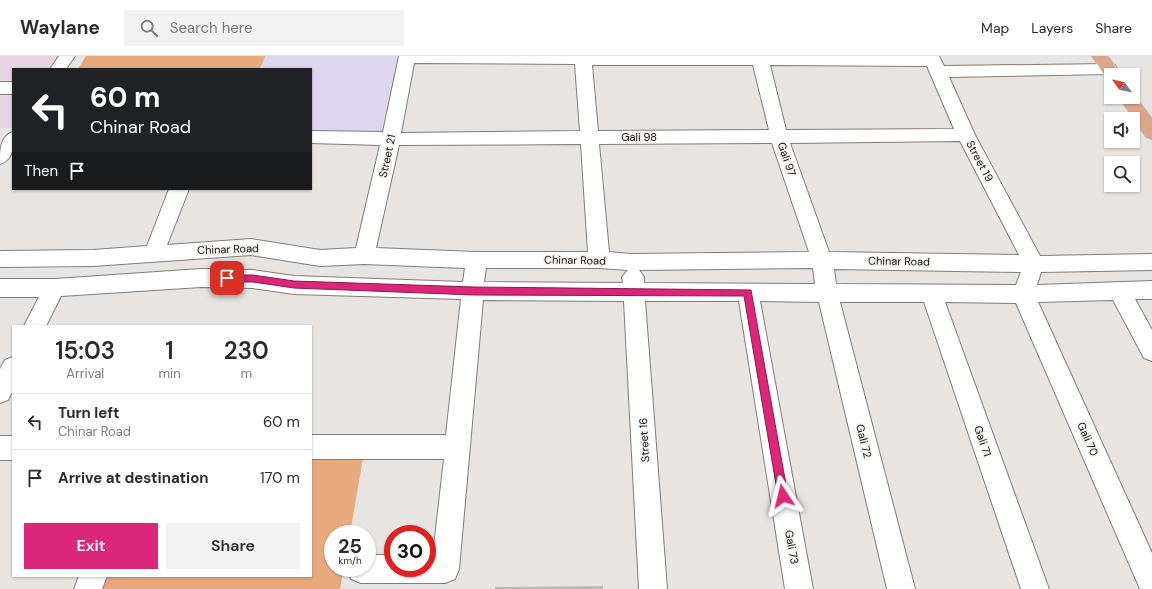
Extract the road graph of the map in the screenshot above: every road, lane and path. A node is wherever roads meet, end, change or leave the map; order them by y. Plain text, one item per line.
1 (67, 56) edge
2 (407, 57) edge
3 (759, 57) edge
4 (583, 58) edge
5 (934, 63) edge
6 (1107, 67) edge
7 (59, 68) edge
8 (0, 88) edge
9 (12, 88) edge
10 (1133, 104) edge
11 (0, 133) edge
12 (12, 133) edge
13 (1152, 133) edge
14 (966, 135) junction
15 (779, 136) junction
16 (312, 137) edge
17 (588, 137) junction
18 (391, 138) junction
19 (12, 139) edge
20 (0, 157) edge
21 (179, 190) edge
22 (154, 253) junction
23 (364, 256) junction
24 (0, 258) edge
25 (476, 260) junction
26 (599, 260) junction
27 (822, 260) junction
28 (631, 262) junction
29 (1152, 262) edge
30 (1034, 264) junction
31 (0, 288) edge
32 (55, 288) junction
33 (1119, 290) junction
34 (1152, 290) edge
35 (474, 291) junction
36 (635, 291) junction
37 (827, 292) junction
38 (748, 293) junction
39 (931, 293) junction
40 (1023, 294) junction
41 (36, 325) edge
42 (1152, 352) edge
43 (12, 369) edge
44 (0, 392) edge
45 (312, 447) edge
46 (457, 447) junction
47 (0, 448) edge
48 (12, 448) edge
49 (376, 569) edge
50 (93, 577) edge
51 (1152, 584) edge
52 (88, 589) edge
53 (653, 589) edge
54 (799, 589) edge
55 (901, 589) edge
56 (1035, 589) edge

1 - 7 street
2 - 4 street
2 - 18 street, Street 21
3 - 4 street
3 - 5 street
3 - 15 street, Gali 97
4 - 17 street
5 - 6 street
5 - 14 street, Street 19
8 - 9 street
10 - 13 main road
11 - 12 street
14 - 15 street, Gali 98
14 - 30 street, Street 19
15 - 17 street, Gali 98
15 - 27 street, Gali 97
16 - 18 street, Gali 98
17 - 18 street, Gali 98
17 - 26 street
18 - 23 street, Street 21
19 - 20 street
21 - 22 street
22 - 23 street, Chinar Road
22 - 24 street, Chinar Road
23 - 25 street, Chinar Road
25 - 26 street, Chinar Road
25 - 35 street
26 - 28 street, Chinar Road
27 - 28 street, Chinar Road
27 - 30 street, Chinar Road
27 - 37 street, Gali 97
28 - 36 street, Street 16
29 - 30 street, Chinar Road
30 - 40 street
31 - 32 street
32 - 35 street
32 - 41 street
33 - 34 street
33 - 40 street
33 - 42 street
35 - 36 street
35 - 46 street
36 - 38 street
36 - 53 street, Street 16
37 - 38 street
37 - 39 street
37 - 55 street, Gali 72
38 - 54 street, Gali 73
39 - 40 street
39 - 56 street, Gali 71
40 - 51 street, Gali 70
43 - 44 street
45 - 46 street
46 - 49 street
47 - 48 street
50 - 52 street

